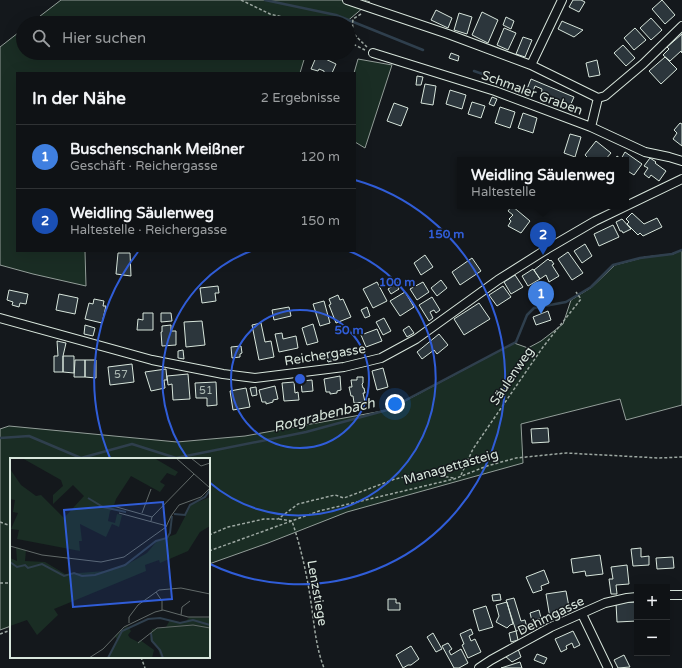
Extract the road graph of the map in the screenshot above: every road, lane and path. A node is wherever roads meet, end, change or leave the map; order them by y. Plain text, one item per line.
1 (241, 0) edge
2 (347, 0) edge
3 (562, 0) edge
4 (278, 16) edge
5 (682, 26) edge
6 (356, 36) edge
7 (356, 45) edge
8 (373, 53) junction
9 (531, 66) junction
10 (598, 98) junction
11 (591, 127) junction
12 (682, 161) edge
13 (682, 179) edge
14 (629, 205) edge
15 (620, 209) edge
16 (576, 292) dead end
17 (0, 318) edge
18 (682, 457) edge
19 (461, 476) junction
20 (454, 478) junction
21 (278, 519) junction
22 (292, 521) junction
23 (0, 522) edge
24 (10, 526) edge
25 (210, 535) edge
26 (210, 551) edge
27 (670, 595) edge
28 (682, 595) edge
29 (634, 598) edge
30 (582, 614) junction
31 (10, 630) edge
32 (0, 634) edge
33 (141, 658) edge
34 (145, 668) edge
35 (324, 668) edge
36 (479, 668) edge
37 (608, 668) edge

1 - 4 path
2 - 9 street, Schmaler Graben
3 - 9 street
5 - 10 street
6 - 8 path
7 - 8 path
8 - 11 street, Schmaler Graben
9 - 10 street, Schmaler Graben
10 - 11 street
11 - 12 street, Schmaler Graben
13 - 14 street, Reichergasse
15 - 17 street, Reichergasse
16 - 19 path, Säulenweg
18 - 19 path, Managettasteig
19 - 20 path, Managettasteig
20 - 21 path
20 - 22 path, Managettasteig
21 - 22 path
21 - 25 path
22 - 26 path, Managettasteig
22 - 35 path, Lenzstiege
23 - 24 path
27 - 28 street
29 - 30 street, Dehmgasse
30 - 36 street, Dehmgasse
30 - 37 street
31 - 32 path
33 - 34 path

